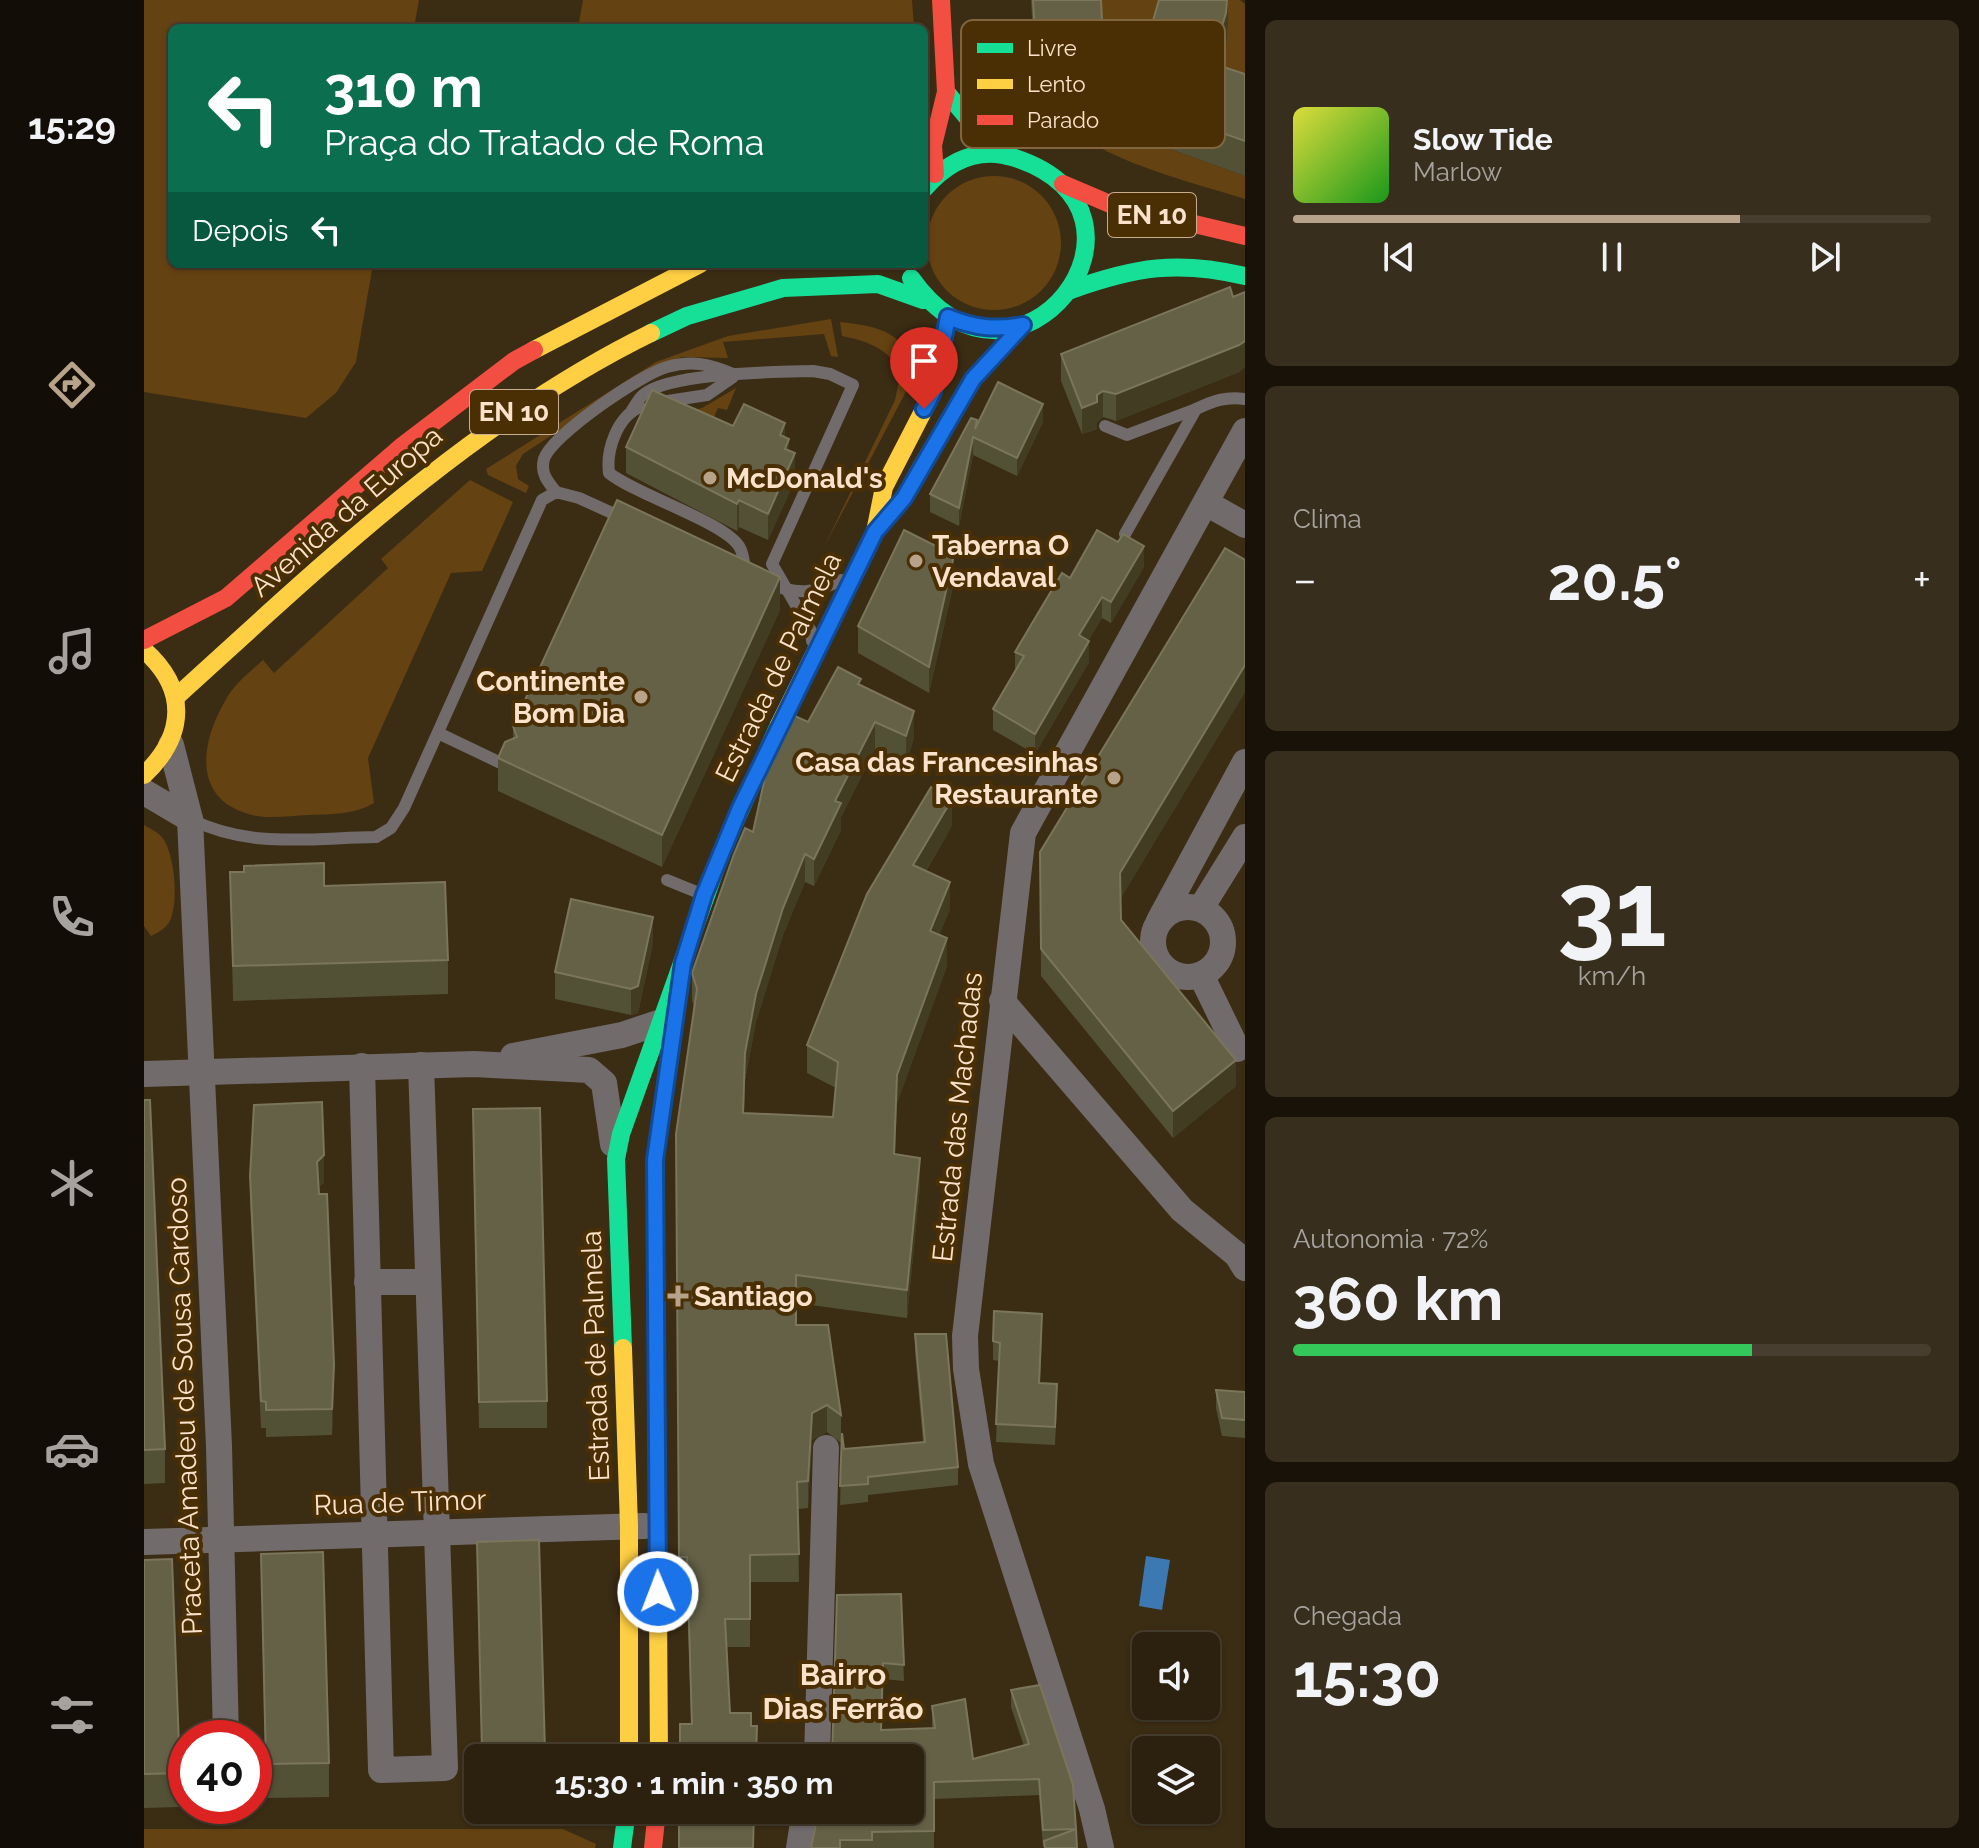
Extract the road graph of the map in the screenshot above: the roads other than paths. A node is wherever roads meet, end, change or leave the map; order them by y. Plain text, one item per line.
1 (941, 0) edge
2 (946, 92) junction
3 (961, 110) edge
4 (999, 148) edge
5 (1008, 156) junction
6 (928, 180) edge
7 (1063, 184) junction
8 (1245, 236) edge
9 (692, 268) edge
10 (906, 268) edge
11 (1240, 277) edge
12 (1071, 290) junction
13 (923, 300) junction
14 (948, 317) junction
15 (1023, 325) junction
16 (736, 375) junction
17 (1245, 399) edge
18 (1196, 409) junction
19 (1105, 426) dead end
20 (1245, 431) edge
21 (556, 492) junction
22 (1206, 503) junction
23 (635, 523) edge
24 (1245, 525) edge
25 (875, 532) junction
26 (1125, 534) edge
27 (732, 567) edge
28 (857, 571) junction
29 (746, 573) junction
30 (785, 590) junction
31 (144, 640) edge
32 (144, 650) edge
33 (814, 656) junction
34 (176, 697) junction
35 (438, 733) junction
36 (171, 745) junction
37 (1245, 762) edge
38 (509, 767) edge
39 (144, 775) edge
40 (144, 792) edge
41 (190, 819) junction
42 (1245, 837) edge
43 (667, 880) dead end
44 (704, 895) junction
45 (1201, 908) junction
46 (1159, 921) junction
47 (683, 963) junction
48 (1201, 975) junction
49 (1002, 1001) junction
50 (658, 1023) junction
51 (1237, 1049) dead end
52 (474, 1064) junction
53 (421, 1065) junction
54 (362, 1066) junction
55 (203, 1073) junction
56 (144, 1074) edge
57 (616, 1159) junction
58 (1245, 1268) edge
59 (367, 1282) junction
60 (428, 1282) junction
61 (826, 1448) dead end
62 (657, 1525) junction
63 (629, 1526) junction
64 (435, 1533) junction
65 (374, 1534) junction
66 (222, 1540) junction
67 (144, 1542) edge
68 (226, 1720) edge
69 (629, 1744) edge
70 (659, 1744) edge
71 (817, 1744) edge
72 (625, 1824) edge
73 (656, 1824) edge
74 (803, 1824) edge
75 (622, 1848) edge
76 (653, 1848) edge
77 (799, 1848) edge
78 (1101, 1848) edge

1 - 2 street
2 - 3 street
2 - 6 street
4 - 5 street
5 - 6 street, EN 10
5 - 7 street, EN 10
7 - 8 street, EN 10
7 - 12 street, EN 10
9 - 31 street, Avenida da Europa / EN 10
10 - 13 street, EN 10
11 - 12 street, EN 10
12 - 15 street, EN 10
13 - 14 street, EN 10
13 - 34 street, Avenida da Europa / EN 10
14 - 15 street, EN 10
14 - 25 street, Estrada de Palmela
15 - 25 street, Estrada de Palmela
16 - 21 lane
16 - 29 lane
16 - 30 lane
17 - 18 lane
18 - 19 lane
18 - 26 lane
20 - 22 street, Estrada das Machadas
21 - 23 lane
21 - 35 lane
22 - 24 street
22 - 49 street, Estrada das Machadas
25 - 28 street, Estrada de Palmela
27 - 29 lane
28 - 30 lane
28 - 33 street, Estrada de Palmela
29 - 30 lane
30 - 33 lane
32 - 34 street
33 - 44 street, Estrada de Palmela
34 - 36 street
35 - 38 lane
35 - 41 lane
36 - 39 street
36 - 41 street, Praceta Amadeu de Sousa Cardoso
37 - 46 street
40 - 41 street
41 - 55 street, Praceta Amadeu de Sousa Cardoso
42 - 45 street
43 - 44 lane
44 - 47 street, Estrada de Palmela
45 - 46 street
45 - 48 street
46 - 48 street
47 - 50 street, Estrada de Palmela
47 - 62 street, Estrada de Palmela
48 - 51 street
49 - 58 street
49 - 78 street, Estrada das Machadas
50 - 52 street
50 - 57 street, Estrada de Palmela
52 - 53 street
52 - 57 street
53 - 54 street
53 - 60 street
54 - 55 street
54 - 59 street
55 - 56 street
55 - 66 street, Praceta Amadeu de Sousa Cardoso
57 - 63 street, Estrada de Palmela
59 - 60 street
59 - 65 street
60 - 64 street
61 - 71 street
62 - 63 street, Rua de Timor
62 - 70 street, Estrada de Palmela
63 - 64 street, Rua de Timor
63 - 69 street, Estrada de Palmela
64 - 65 street, Rua de Timor
64 - 65 street
65 - 66 street, Rua de Timor
66 - 67 street, Rua de Timor
66 - 68 street, Praceta Amadeu de Sousa Cardoso
72 - 75 street
73 - 76 street
74 - 77 street

